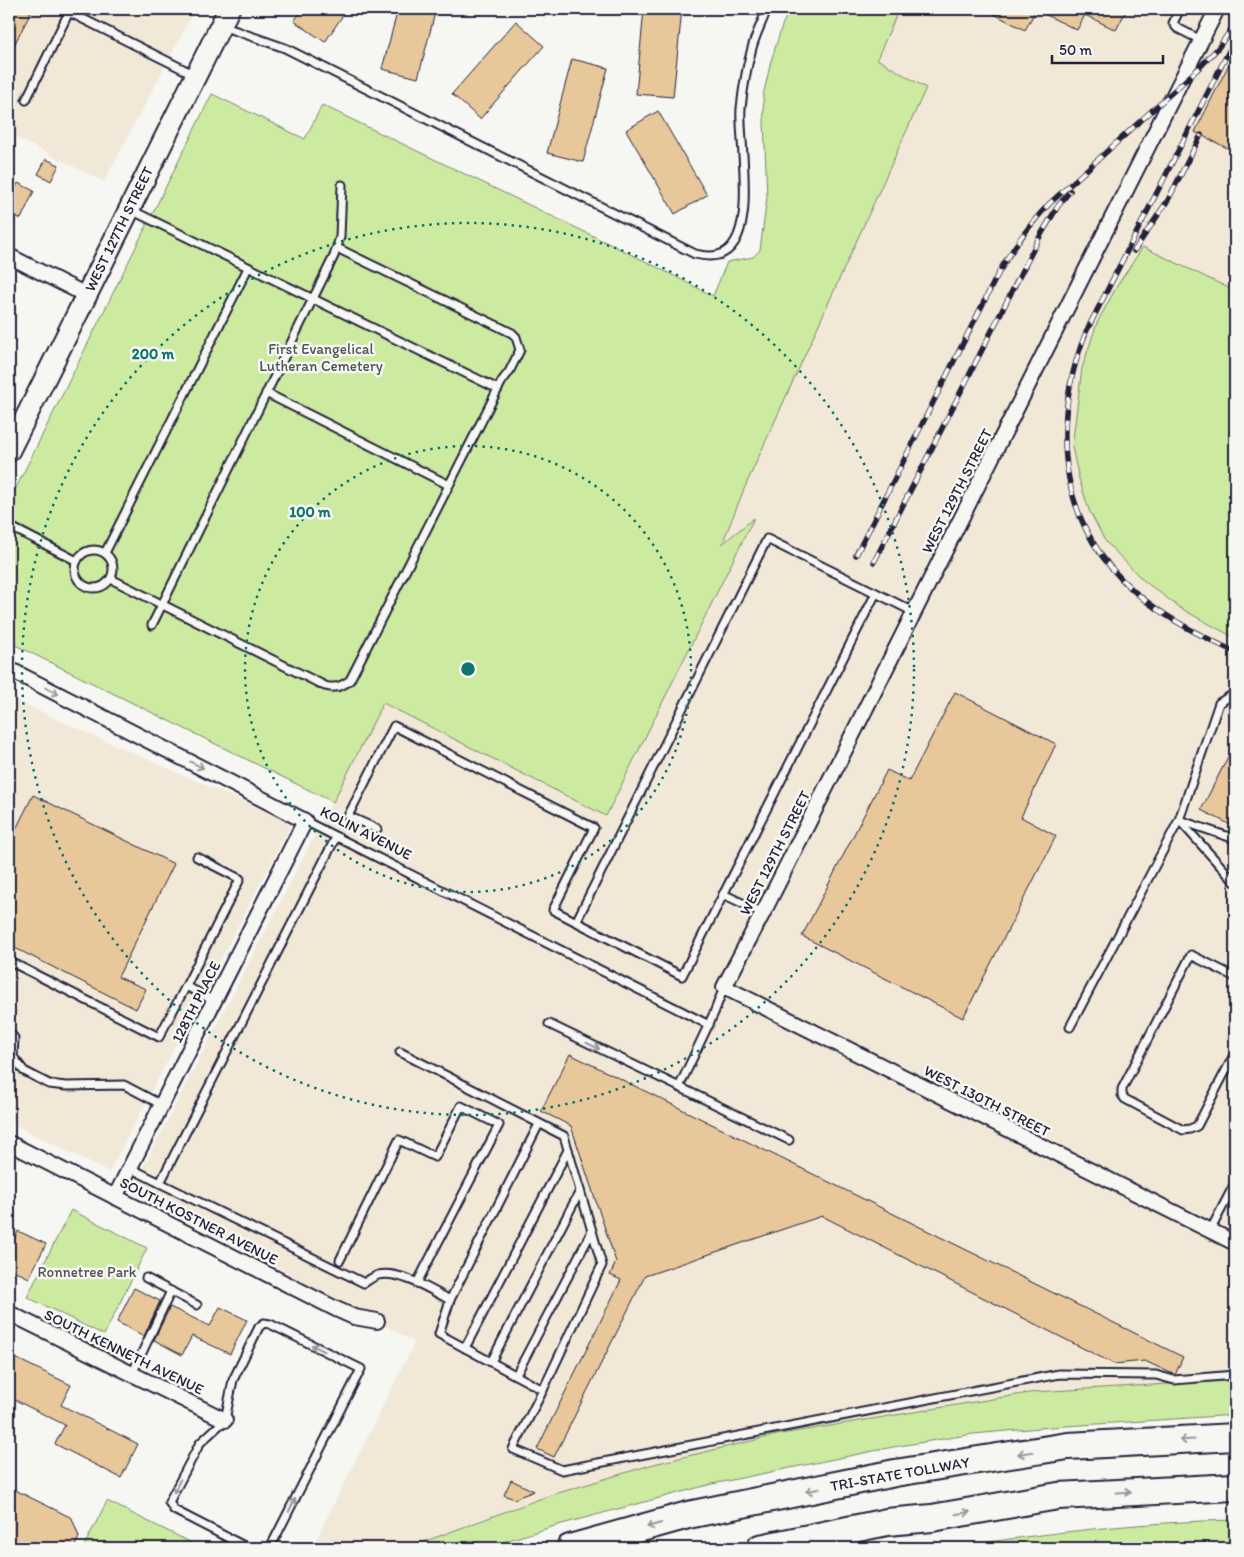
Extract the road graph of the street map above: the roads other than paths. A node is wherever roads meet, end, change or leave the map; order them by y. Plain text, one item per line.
1 (768, 9) edge
2 (1180, 9) edge
3 (1217, 9) edge
4 (225, 17) edge
5 (1202, 40) junction
6 (195, 76) junction
7 (26, 100) dead end
8 (342, 185) dead end
9 (128, 208) junction
10 (337, 248) junction
11 (9, 256) edge
12 (248, 268) junction
13 (86, 294) junction
14 (313, 299) junction
15 (498, 389) junction
16 (266, 392) junction
17 (9, 451) edge
18 (449, 485) junction
19 (9, 526) edge
20 (105, 554) junction
21 (78, 561) junction
22 (111, 579) junction
23 (876, 593) junction
24 (162, 604) junction
25 (914, 612) junction
26 (152, 625) dead end
27 (9, 669) edge
28 (1235, 693) edge
29 (1179, 820) junction
30 (305, 821) junction
31 (377, 829) dead end
32 (336, 837) junction
33 (1235, 839) edge
34 (197, 857) dead end
35 (1235, 882) edge
36 (723, 894) junction
37 (763, 913) junction
38 (576, 922) junction
39 (9, 961) edge
40 (1235, 977) edge
41 (186, 986) junction
42 (724, 987) junction
43 (214, 1001) junction
44 (549, 1024) dead end
45 (709, 1025) junction
46 (1070, 1027) dead end
47 (9, 1032) edge
48 (400, 1052) dead end
49 (1234, 1056) edge
50 (679, 1087) junction
51 (162, 1106) junction
52 (539, 1124) junction
53 (789, 1140) dead end
54 (9, 1143) edge
55 (568, 1150) junction
56 (130, 1168) junction
57 (160, 1182) junction
58 (1235, 1183) edge
59 (580, 1190) junction
60 (115, 1197) junction
61 (592, 1231) junction
62 (1210, 1231) junction
63 (1235, 1244) edge
64 (340, 1260) dead end
65 (146, 1278) dead end
66 (418, 1283) junction
67 (172, 1291) junction
68 (450, 1300) junction
69 (198, 1305) dead end
70 (9, 1313) edge
71 (377, 1321) dead end
72 (465, 1348) junction
73 (491, 1362) junction
74 (132, 1374) junction
75 (516, 1375) junction
76 (1235, 1375) edge
77 (543, 1390) junction
78 (225, 1420) junction
79 (1235, 1437) edge
80 (1235, 1487) edge
81 (932, 1518) junction
82 (248, 1548) edge
83 (270, 1548) edge
84 (570, 1548) edge
85 (760, 1548) edge
86 (831, 1548) edge

1 - 4 lane
2 - 5 lane
3 - 5 street, WEST 129TH STREET
4 - 6 main road, WEST 127TH STREET
5 - 25 street, WEST 129TH STREET
6 - 7 lane
6 - 9 main road, WEST 127TH STREET
8 - 10 lane
9 - 12 lane
9 - 13 main road, WEST 127TH STREET
10 - 14 lane
10 - 15 lane
11 - 13 street
12 - 14 lane
12 - 20 lane
13 - 17 main road, WEST 127TH STREET
14 - 15 lane
14 - 16 lane
15 - 18 lane
16 - 18 lane
16 - 24 lane
18 - 24 lane
19 - 21 lane
20 - 21 lane
20 - 22 lane
21 - 22 lane
22 - 24 lane
23 - 25 lane
23 - 36 lane
23 - 38 lane
24 - 26 lane
25 - 37 street, WEST 129TH STREET
27 -> 30 street, KOLIN AVENUE
28 - 29 lane
29 - 33 lane
29 - 35 lane
29 - 46 lane
30 - 32 lane, KOLIN AVENUE
30 - 43 street, 128TH PLACE
31 - 38 lane
32 - 45 lane, KOLIN AVENUE
32 - 57 lane
34 - 41 lane
36 - 37 lane
36 - 38 lane
37 - 42 street, WEST 129TH STREET
39 - 41 lane
40 - 49 lane
41 - 43 lane
42 - 45 lane
42 - 62 street, WEST 130TH STREET
43 - 51 street, 128TH PLACE
44 -> 50 lane
45 - 50 lane
47 - 51 lane
48 - 52 lane
50 - 53 lane
51 - 56 street, 128TH PLACE
52 - 55 lane
52 - 68 lane
54 - 60 street, SOUTH KOSTNER AVENUE
55 - 59 lane
55 - 72 lane
56 - 57 lane
56 - 60 street, 128TH PLACE
57 - 66 lane
58 - 62 lane
59 - 61 lane
59 - 73 lane
60 - 71 street, SOUTH KOSTNER AVENUE
61 - 75 lane
61 - 77 lane
62 - 63 street, WEST 130TH STREET
64 - 66 lane
65 - 67 lane
66 - 68 lane
67 - 69 lane
67 - 74 lane
68 - 72 lane
70 - 74 street, SOUTH KENNETH AVENUE
72 - 73 lane
73 - 75 lane
74 - 78 street, SOUTH KENNETH AVENUE
75 - 77 lane
76 - 77 lane
78 -> 82 lane
83 -> 78 lane
79 -> 84 highway, TRI-STATE TOLLWAY
81 -> 80 highway
81 - 85 highway
81 - 86 highway

